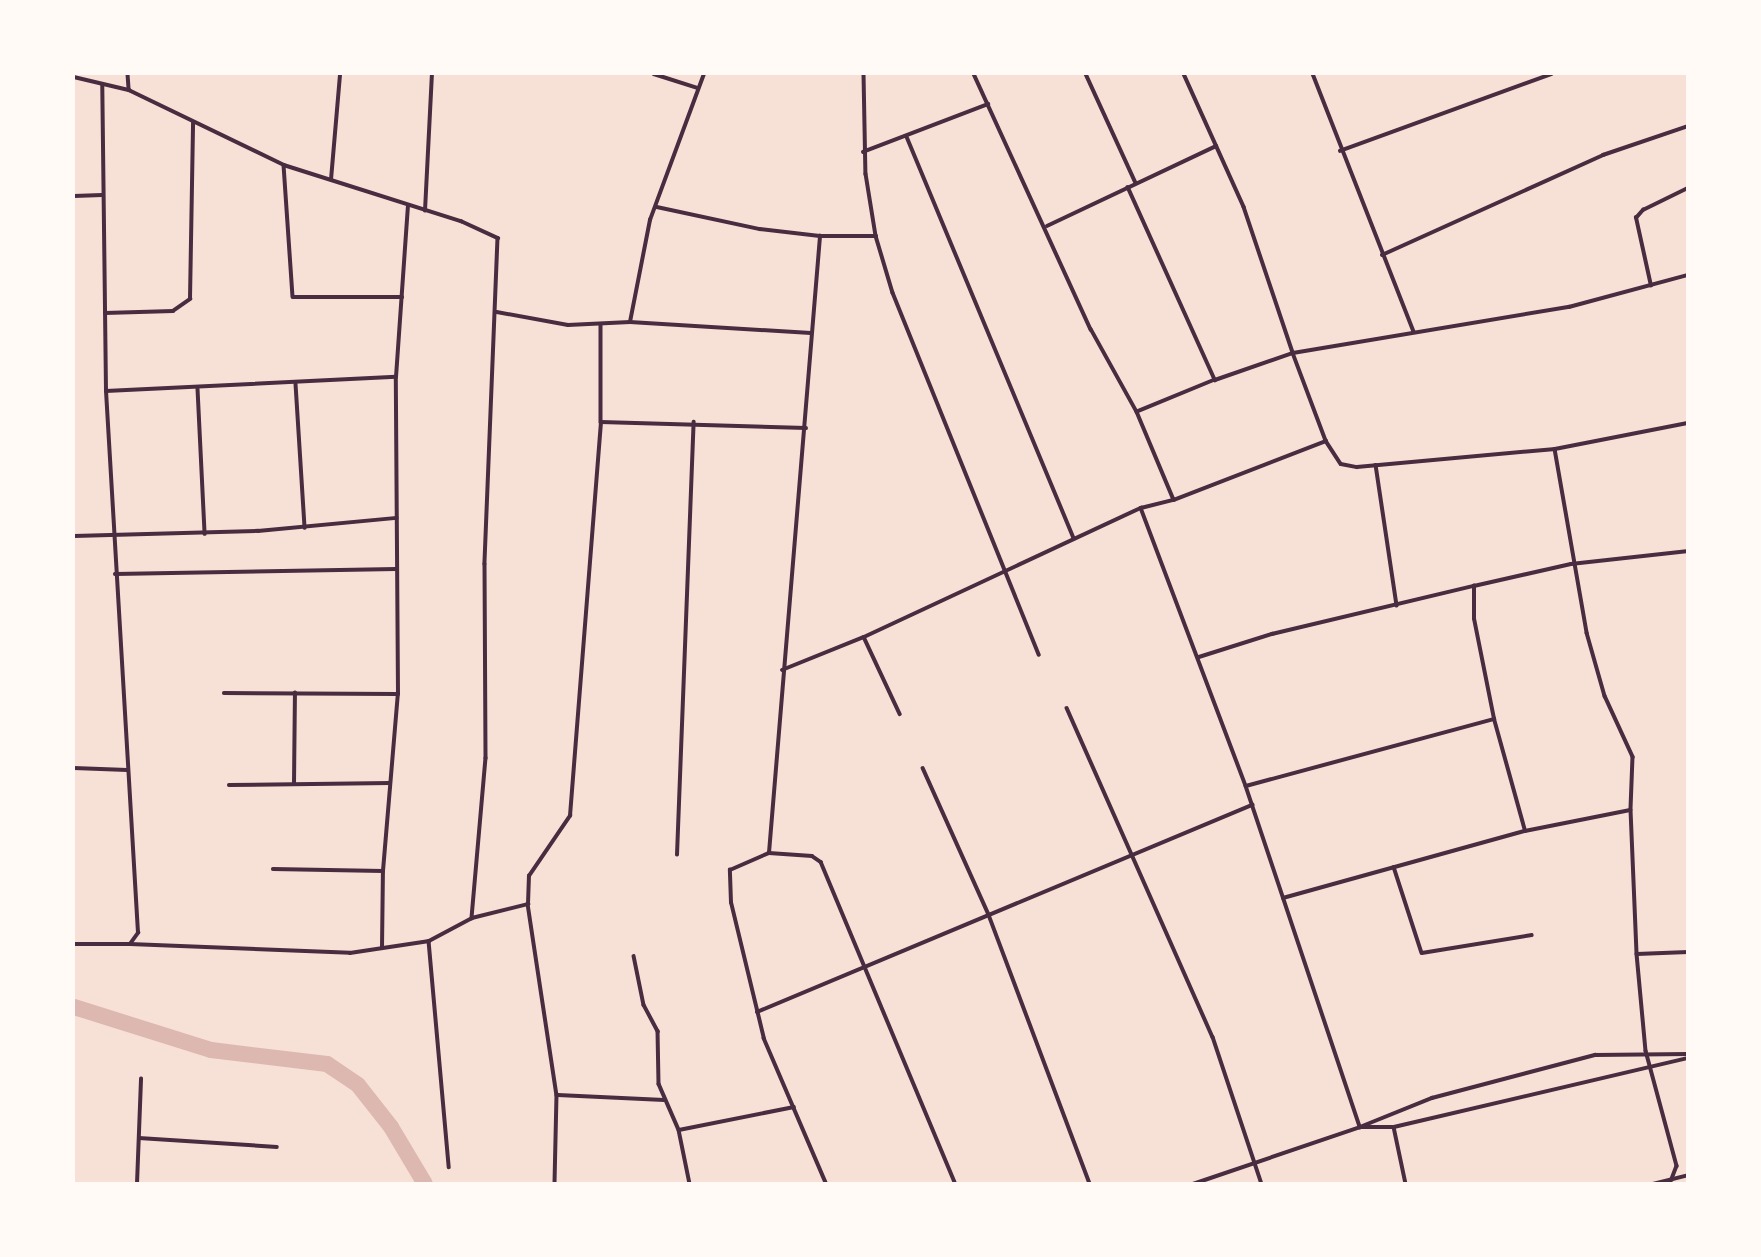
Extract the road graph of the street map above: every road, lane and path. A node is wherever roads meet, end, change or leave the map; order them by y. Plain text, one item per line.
1 (128, 74) edge
2 (340, 74) edge
3 (432, 74) edge
4 (654, 74) edge
5 (704, 74) edge
6 (864, 74) edge
7 (974, 74) edge
8 (1086, 74) edge
9 (1184, 74) edge
10 (1313, 74) edge
11 (1550, 74) edge
12 (74, 77) edge
13 (102, 85) junction
14 (698, 88) junction
15 (129, 90) junction
16 (988, 104) junction
17 (193, 123) junction
18 (1688, 126) edge
19 (907, 137) junction
20 (1216, 146) junction
21 (1340, 151) junction
22 (863, 152) junction
23 (284, 165) junction
24 (331, 180) junction
25 (1136, 183) junction
26 (1128, 187) junction
27 (1686, 191) edge
28 (102, 195) junction
29 (74, 196) edge
30 (408, 207) junction
31 (657, 207) junction
32 (425, 211) junction
33 (1047, 226) junction
34 (820, 236) junction
35 (876, 236) junction
36 (1382, 255) junction
37 (1688, 275) edge
38 (1651, 286) junction
39 (402, 297) junction
40 (498, 312) junction
41 (105, 313) junction
42 (630, 322) junction
43 (601, 325) junction
44 (1414, 332) junction
45 (811, 333) junction
46 (1293, 352) junction
47 (396, 377) junction
48 (1215, 380) junction
49 (296, 384) junction
50 (198, 389) junction
51 (106, 391) junction
52 (1137, 412) junction
53 (601, 422) junction
54 (694, 422) junction
55 (1688, 424) edge
56 (806, 428) junction
57 (1326, 441) junction
58 (1555, 449) junction
59 (1376, 465) junction
60 (1174, 500) junction
61 (1141, 508) junction
62 (397, 518) junction
63 (305, 528) junction
64 (205, 534) junction
65 (74, 536) edge
66 (112, 536) junction
67 (1074, 539) junction
68 (1688, 551) edge
69 (1571, 564) junction
70 (396, 569) junction
71 (1006, 571) junction
72 (115, 574) junction
73 (1474, 586) junction
74 (1397, 605) junction
75 (864, 637) junction
76 (1040, 656) dead end
77 (1198, 658) junction
78 (782, 670) junction
79 (224, 693) dead end
80 (295, 694) junction
81 (398, 694) junction
82 (1067, 708) dead end
83 (900, 715) dead end
84 (1494, 719) junction
85 (74, 768) edge
86 (923, 768) dead end
87 (127, 770) junction
88 (390, 783) junction
89 (229, 785) dead end
90 (293, 785) junction
91 (1246, 786) junction
92 (1252, 805) junction
93 (1630, 810) junction
94 (1525, 831) junction
95 (769, 853) junction
96 (677, 855) dead end
97 (1130, 856) junction
98 (1394, 867) junction
99 (273, 869) dead end
100 (383, 872) junction
101 (1283, 898) junction
102 (528, 904) junction
103 (989, 915) junction
104 (472, 918) junction
105 (1532, 935) dead end
106 (429, 941) junction
107 (74, 944) edge
108 (130, 944) junction
109 (382, 948) junction
110 (1688, 952) edge
111 (1637, 954) junction
112 (634, 956) dead end
113 (867, 967) junction
114 (757, 1012) junction
115 (1646, 1051) junction
116 (1688, 1056) edge
117 (1653, 1069) junction
118 (141, 1079) dead end
119 (557, 1095) junction
120 (664, 1100) junction
121 (794, 1107) junction
122 (1360, 1127) junction
123 (1394, 1127) junction
124 (679, 1130) junction
125 (139, 1138) junction
126 (277, 1147) dead end
127 (1256, 1159) junction
128 (449, 1167) dead end
129 (1688, 1175) edge
130 (1673, 1178) junction
131 (137, 1184) edge
132 (555, 1184) edge
133 (690, 1184) edge
134 (826, 1184) edge
135 (956, 1184) edge
136 (1090, 1184) edge
137 (1193, 1184) edge
138 (1262, 1184) edge
139 (1406, 1184) edge
140 (1653, 1184) edge
141 (1670, 1184) edge

1 - 15 street
2 - 24 street
3 - 32 street
4 - 14 street
5 - 14 street
6 - 22 street
7 - 16 street
8 - 25 street
9 - 20 street
10 - 21 street
11 - 21 street
12 - 13 street
13 - 15 street
13 - 28 street
14 - 31 street
15 - 17 street
16 - 19 street
16 - 33 street
17 - 23 street
17 - 41 street
18 - 36 street
19 - 22 street
19 - 67 street
20 - 25 street
20 - 46 street
21 - 36 street
22 - 35 street
23 - 24 street
23 - 39 street
24 - 30 street
25 - 26 street
26 - 33 street
26 - 48 street
27 - 38 street
28 - 29 street
28 - 41 street
30 - 32 street
30 - 39 street
31 - 34 street
31 - 42 street
32 - 40 street
33 - 52 street
34 - 35 street
34 - 45 street
35 - 71 street
36 - 44 street
37 - 38 street
38 - 44 street
39 - 47 street
40 - 43 street
40 - 104 street
41 - 51 street
42 - 43 street
42 - 45 street
43 - 53 street
44 - 46 street
45 - 56 street
46 - 48 street
46 - 57 street
47 - 49 street
47 - 62 street
48 - 52 street
49 - 50 street
49 - 63 street
50 - 51 street
50 - 64 street
51 - 66 street
52 - 60 street
53 - 54 street
53 - 102 street
54 - 56 street
54 - 96 street
55 - 58 street
56 - 78 street
57 - 59 street
57 - 60 street
58 - 59 street
58 - 69 street
59 - 74 street
60 - 61 street
61 - 67 street
61 - 77 street
62 - 63 street
62 - 70 street
63 - 64 street
64 - 66 street
65 - 66 street
66 - 72 street
67 - 71 street
68 - 69 street
69 - 73 street
69 - 93 street
70 - 72 street
70 - 81 street
71 - 75 street
71 - 76 street
72 - 87 street
73 - 74 street
73 - 84 street
74 - 77 street
75 - 78 street
75 - 83 street
77 - 91 street
78 - 95 street
79 - 80 street
80 - 81 street
80 - 90 street
81 - 88 street
82 - 97 street
84 - 91 street
84 - 94 street
85 - 87 street
86 - 103 street
87 - 108 street
88 - 90 street
88 - 100 street
89 - 90 street
91 - 92 street
92 - 97 street
92 - 101 street
93 - 94 street
93 - 111 street
94 - 98 street
95 - 113 street
95 - 114 street
97 - 103 street
97 - 127 street
98 - 101 street
98 - 105 street
99 - 100 street
100 - 109 street
101 - 122 street
102 - 104 street
102 - 119 street
103 - 113 street
103 - 136 street
104 - 106 street
106 - 109 street
106 - 128 street
107 - 108 street
108 - 109 street
110 - 111 street
111 - 115 street
112 - 120 street
113 - 114 street
113 - 135 street
114 - 121 street
115 - 116 street
115 - 117 street
115 - 122 street
116 - 117 street
117 - 123 street
117 - 130 street
118 - 125 street
119 - 120 street
119 - 132 street
120 - 124 street
121 - 124 street
121 - 134 street
122 - 123 street
122 - 127 street
123 - 139 street
124 - 133 street
125 - 126 street
125 - 131 street
127 - 137 street
127 - 138 street
129 - 130 street
130 - 140 street
130 - 141 street

